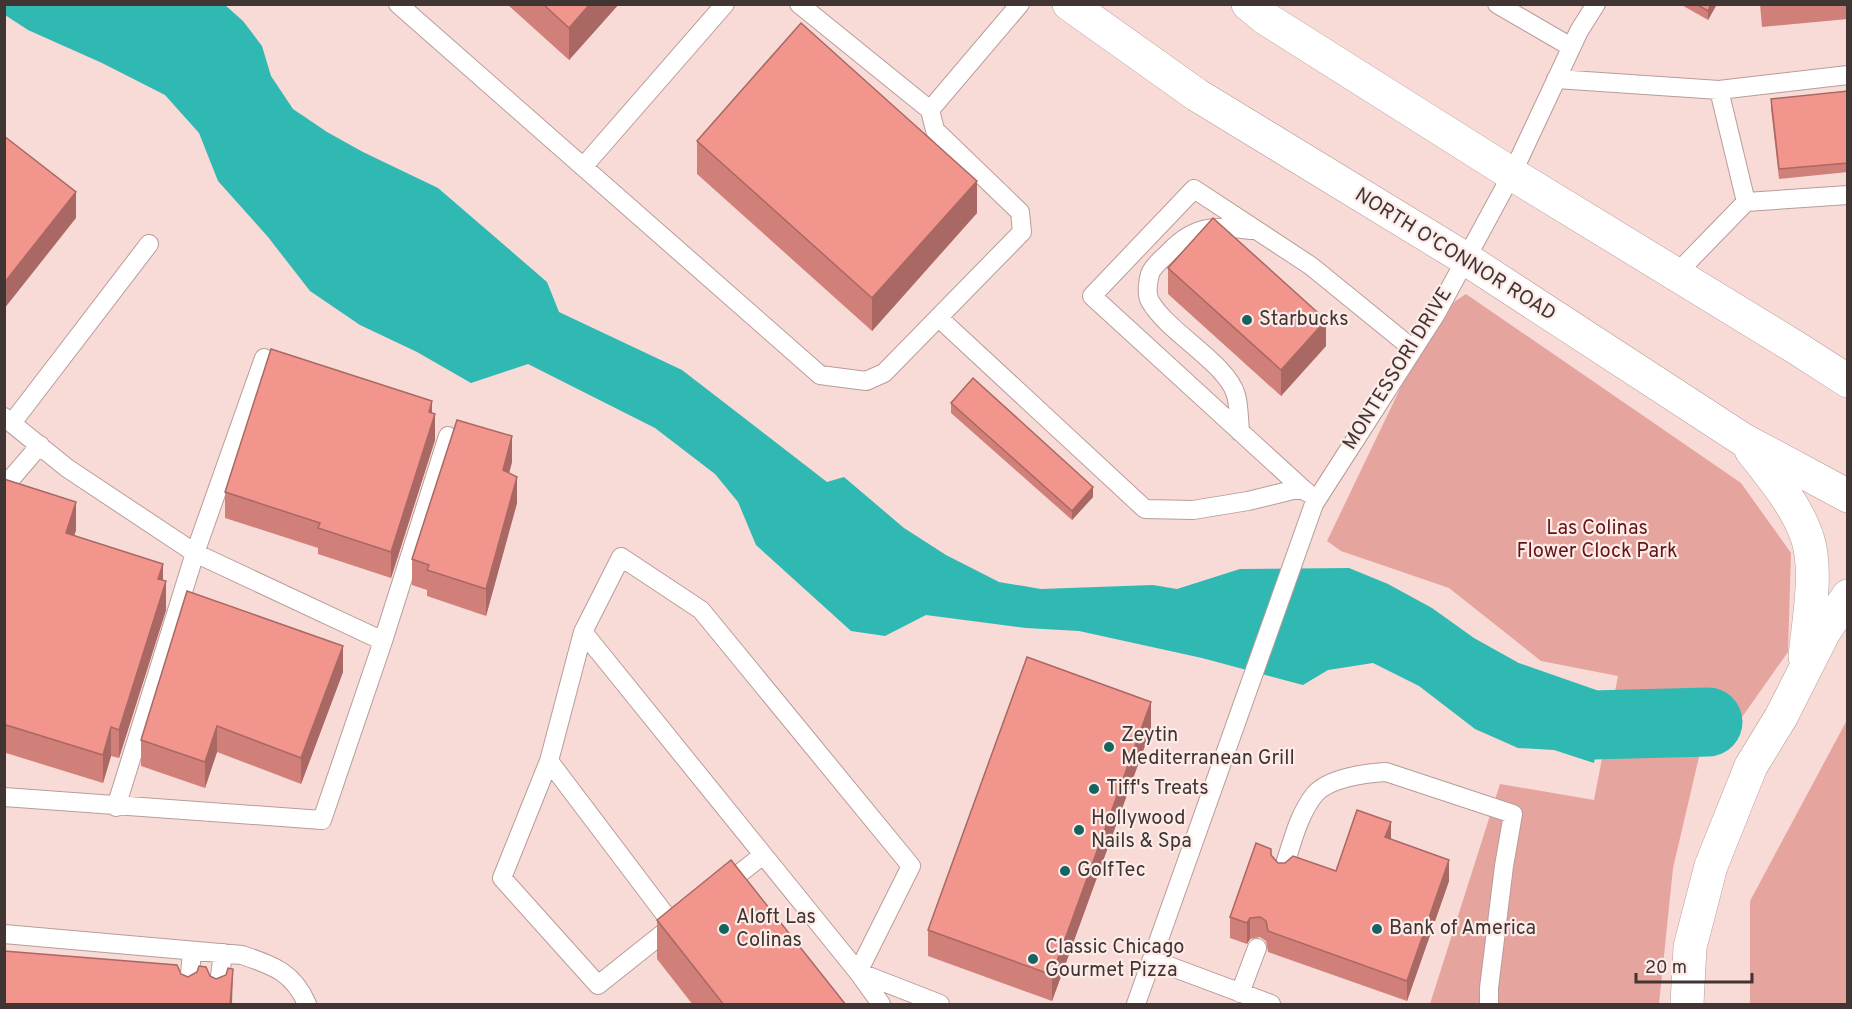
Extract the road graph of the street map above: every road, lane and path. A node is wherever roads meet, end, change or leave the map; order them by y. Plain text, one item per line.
1 (398, 4) edge
2 (725, 4) edge
3 (799, 4) edge
4 (1020, 4) edge
5 (1069, 4) edge
6 (1248, 4) edge
7 (1497, 4) edge
8 (1596, 4) edge
9 (1571, 47) junction
10 (1848, 75) edge
11 (1556, 79) junction
12 (1719, 90) junction
13 (930, 110) junction
14 (583, 167) junction
15 (1512, 174) junction
16 (1848, 195) edge
17 (1746, 202) junction
18 (1256, 230) junction
19 (149, 244) dead end
20 (1466, 259) junction
21 (1676, 274) junction
22 (939, 318) junction
23 (1795, 347) junction
24 (1413, 349) junction
25 (1848, 357) edge
26 (264, 358) dead end
27 (1848, 381) edge
28 (8, 420) edge
29 (1240, 432) junction
30 (448, 436) dead end
31 (1742, 439) junction
32 (40, 445) junction
33 (4, 488) edge
34 (1848, 496) edge
35 (1310, 502) junction
36 (195, 553) junction
37 (1848, 596) edge
38 (583, 632) junction
39 (383, 641) junction
40 (1804, 672) junction
41 (549, 761) junction
42 (4, 797) edge
43 (116, 807) junction
44 (763, 855) junction
45 (1282, 873) edge
46 (709, 897) edge
47 (691, 911) edge
48 (674, 925) junction
49 (4, 934) edge
50 (1257, 948) dead end
51 (192, 951) junction
52 (223, 953) junction
53 (1153, 960) junction
54 (858, 972) junction
55 (1240, 993) junction
56 (188, 998) edge
57 (217, 1000) edge
58 (307, 1005) edge
59 (881, 1005) edge
60 (940, 1005) edge
61 (1136, 1005) edge
62 (1271, 1005) edge
63 (1490, 1005) edge
64 (1687, 1005) edge

1 - 14 lane
2 - 14 lane
3 - 13 lane
4 - 13 lane
5 - 20 main road, NORTH O'CONNOR ROAD
6 - 15 main road
7 - 9 lane
8 - 9 lane, MONTESSORI DRIVE
9 - 11 lane, MONTESSORI DRIVE
10 - 12 lane
11 - 12 lane
11 - 15 lane, MONTESSORI DRIVE
12 - 17 lane
13 - 22 lane
14 - 22 lane
15 - 20 lane, MONTESSORI DRIVE
15 - 21 main road
16 - 17 lane
17 - 21 lane
18 - 24 lane
18 - 29 lane
18 - 29 lane
19 - 28 lane
20 - 24 lane, MONTESSORI DRIVE
20 - 31 main road, NORTH O'CONNOR ROAD
21 - 23 main road
22 - 35 lane
23 - 25 main road
23 - 27 main road
24 - 35 lane, MONTESSORI DRIVE
26 - 36 lane
28 - 32 lane
29 - 35 lane
30 - 39 lane
31 - 34 main road, NORTH O'CONNOR ROAD
31 - 40 main road
32 - 33 lane
32 - 36 lane
35 - 53 lane, MONTESSORI DRIVE
36 - 39 lane
36 - 43 lane
37 - 40 main road
38 - 41 lane
38 - 44 lane
38 - 54 lane
39 - 43 lane
40 - 64 main road
41 - 48 lane
41 - 48 lane
42 - 43 lane
44 - 46 lane
44 - 54 lane
45 - 63 lane
47 - 48 lane
49 - 51 lane
50 - 55 lane
51 - 52 lane
51 - 56 lane
52 - 57 lane
52 - 58 lane
53 - 55 lane
53 - 61 lane, MONTESSORI DRIVE
54 - 59 lane
54 - 60 lane
55 - 62 lane

